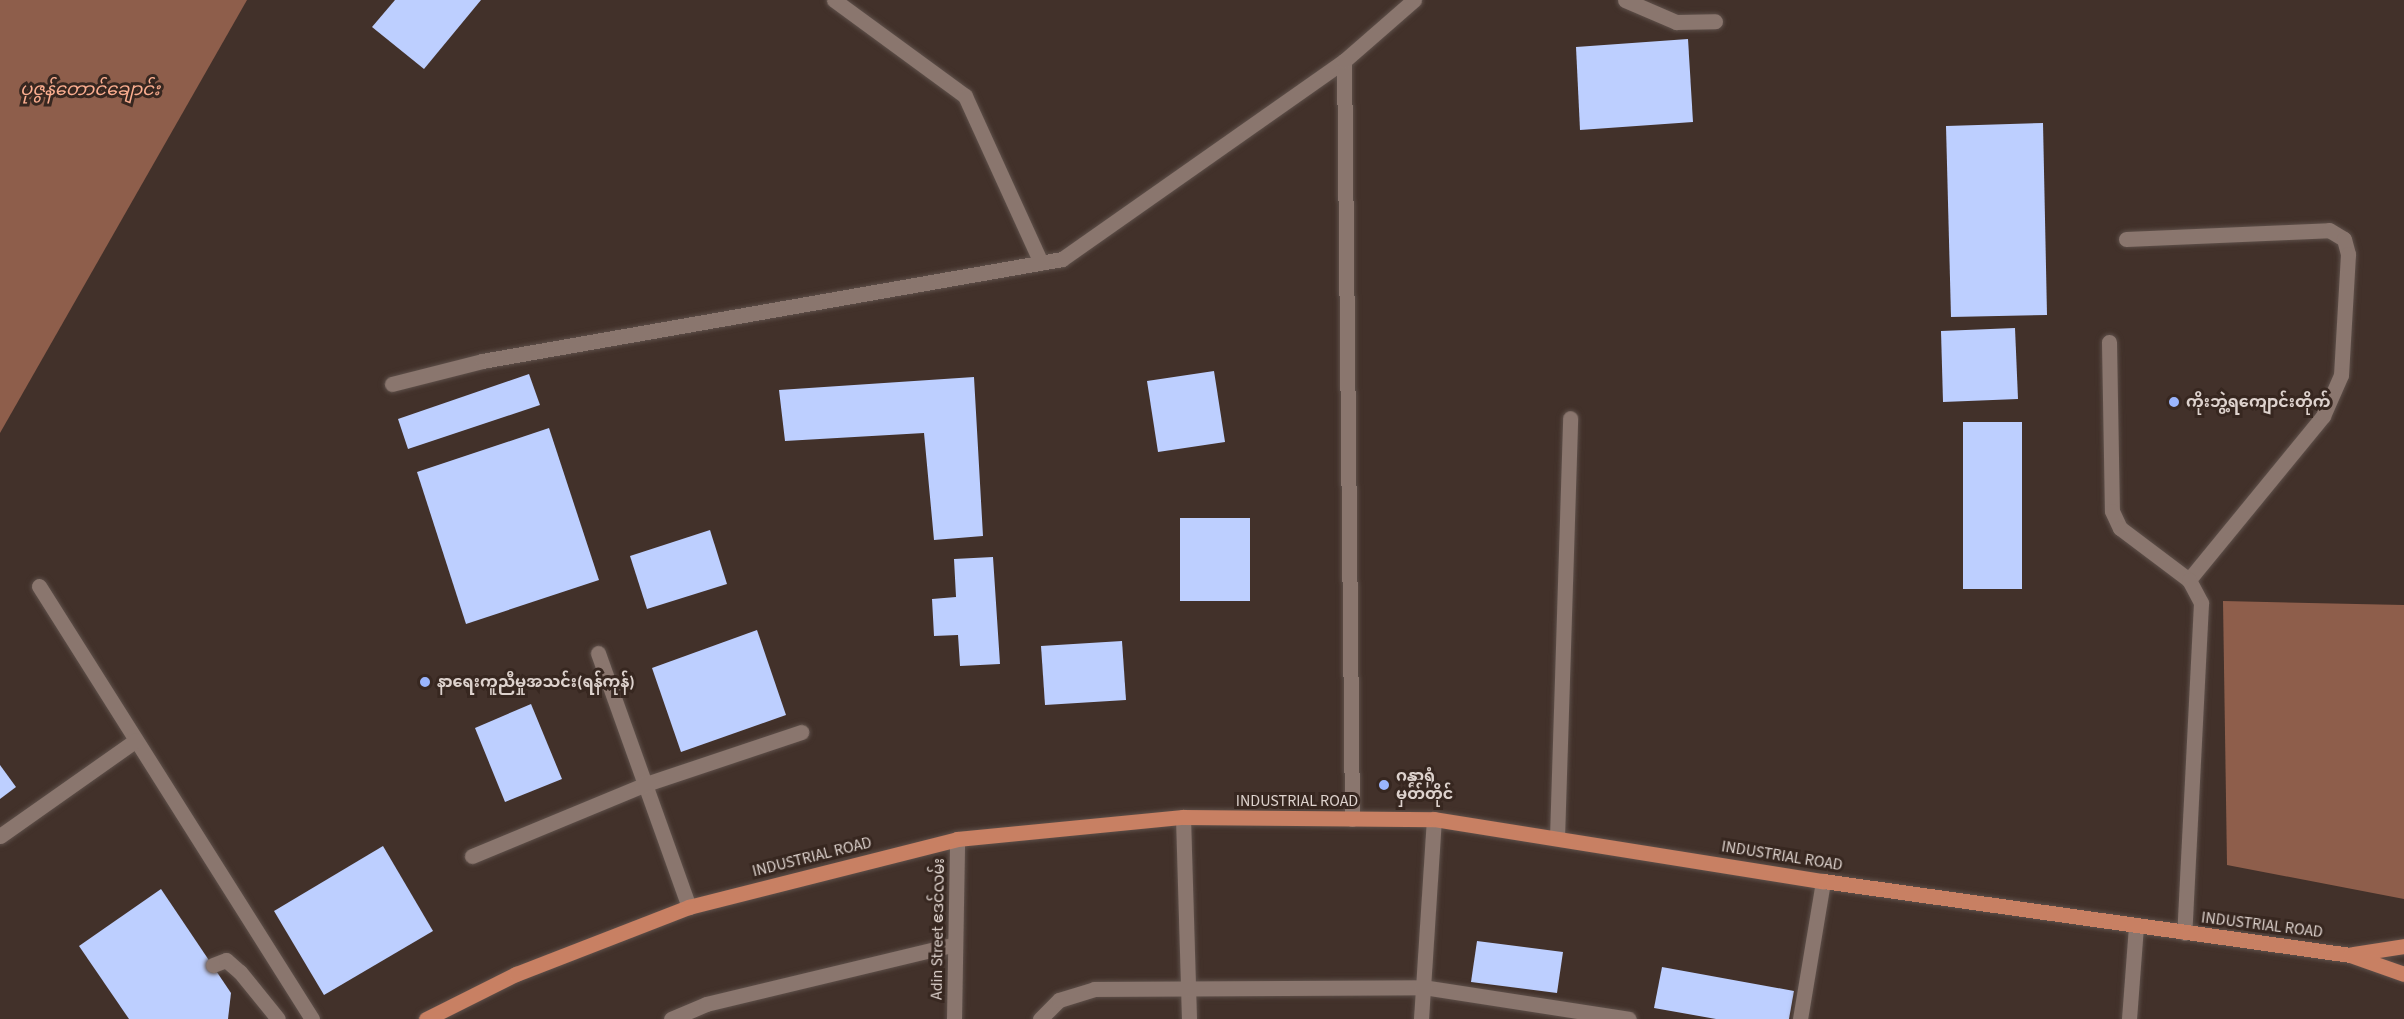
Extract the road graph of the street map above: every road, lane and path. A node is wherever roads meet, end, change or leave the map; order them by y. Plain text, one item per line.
1 (834, 0) edge
2 (1414, 0) edge
3 (1625, 0) edge
4 (1715, 21) dead end
5 (1344, 61) junction
6 (2126, 239) dead end
7 (1041, 263) junction
8 (2109, 342) dead end
9 (392, 384) dead end
10 (1570, 418) dead end
11 (2189, 580) junction
12 (39, 586) dead end
13 (598, 653) dead end
14 (801, 732) dead end
15 (136, 740) junction
16 (643, 785) junction
17 (1183, 818) junction
18 (1352, 819) junction
19 (1434, 819) junction
20 (0, 836) edge
21 (1557, 838) junction
22 (957, 839) junction
23 (472, 856) dead end
24 (1823, 881) junction
25 (689, 908) junction
26 (2136, 926) junction
27 (2184, 933) junction
28 (955, 944) junction
29 (2404, 946) edge
30 (2350, 955) junction
31 (213, 965) dead end
32 (2404, 974) edge
33 (1188, 987) junction
34 (1424, 987) junction
35 (278, 1019) edge
36 (312, 1019) edge
37 (426, 1019) edge
38 (671, 1019) edge
39 (954, 1019) edge
40 (1040, 1019) edge
41 (1189, 1019) edge
42 (1421, 1019) edge
43 (1629, 1019) edge
44 (1800, 1019) edge
45 (2129, 1019) edge

1 - 7 street
2 - 5 street
3 - 4 street
5 - 7 street
5 - 18 street
6 - 11 street
7 - 9 street
8 - 11 street
10 - 21 street
11 - 27 street
12 - 15 street
13 - 16 street
14 - 16 street
15 - 20 street
15 - 36 street
16 - 23 street
16 - 25 street
17 - 18 main road, INDUSTRIAL ROAD
17 - 22 main road, INDUSTRIAL ROAD
17 - 33 street
18 - 19 main road, INDUSTRIAL ROAD
19 - 21 main road, INDUSTRIAL ROAD
19 - 34 street
21 - 24 main road, INDUSTRIAL ROAD
22 - 25 main road, INDUSTRIAL ROAD
22 - 28 street, Adin Street ဧဒင်လမ်း
24 - 26 main road, INDUSTRIAL ROAD
24 - 44 street
25 - 37 main road, INDUSTRIAL ROAD
26 - 27 main road, INDUSTRIAL ROAD
26 - 45 street
27 - 30 main road, INDUSTRIAL ROAD
28 - 38 street
28 - 39 street, Adin Street ဧဒင်လမ်း
29 - 30 main road
30 - 32 main road, INDUSTRIAL ROAD
31 - 35 street
33 - 34 street
33 - 40 street
33 - 41 street
34 - 42 street
34 - 43 street

